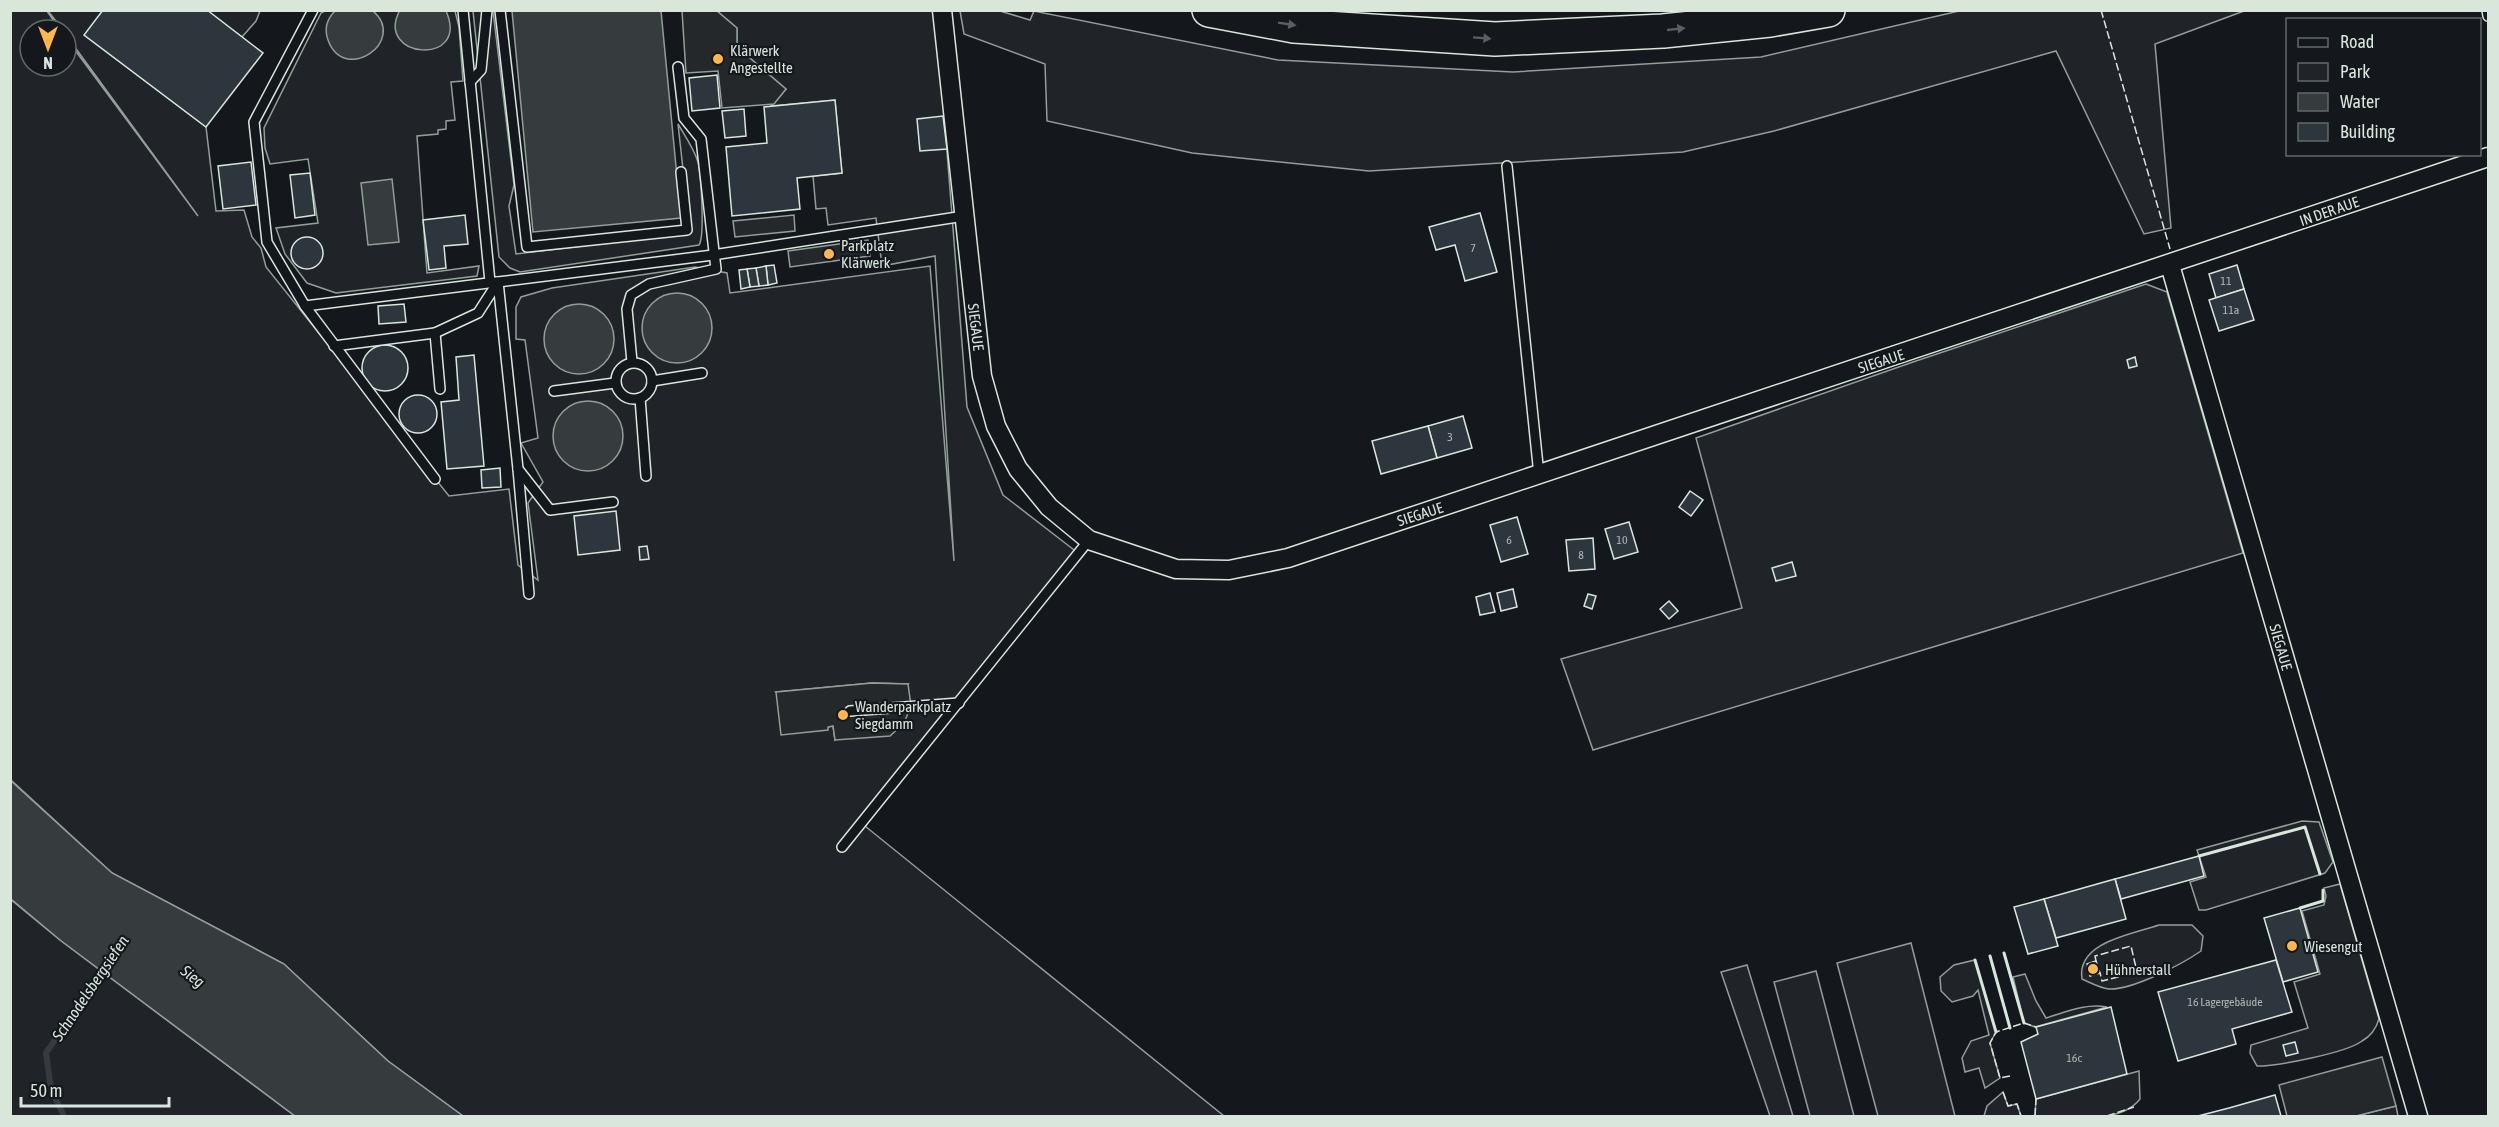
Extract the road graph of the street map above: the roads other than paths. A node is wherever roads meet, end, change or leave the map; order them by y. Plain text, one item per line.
1 (313, 10) edge
2 (463, 10) edge
3 (487, 10) edge
4 (500, 10) edge
5 (942, 10) edge
6 (1209, 10) edge
7 (1828, 10) edge
8 (2487, 10) edge
9 (2488, 16) edge
10 (678, 67) dead end
11 (470, 82) junction
12 (2488, 158) edge
13 (1507, 166) dead end
14 (681, 172) dead end
15 (964, 216) junction
16 (713, 255) junction
17 (2169, 265) junction
18 (494, 282) junction
19 (304, 306) junction
20 (435, 333) junction
21 (334, 346) junction
22 (632, 362) junction
23 (702, 373) dead end
24 (652, 381) junction
25 (615, 383) junction
26 (440, 389) dead end
27 (554, 391) dead end
28 (640, 398) junction
29 (518, 469) junction
30 (1539, 475) junction
31 (646, 476) dead end
32 (435, 478) dead end
33 (612, 502) dead end
34 (1089, 540) junction
35 (529, 594) dead end
36 (959, 703) junction
37 (850, 711) dead end
38 (842, 847) dead end
39 (2418, 1116) edge

1 - 19 lane
2 - 11 lane
3 - 11 lane
4 - 14 lane
5 - 15 street, SIEGAUE
6 -> 7 highway
8 - 9 lane
10 - 16 lane
11 - 18 lane
12 - 17 street, IN DER AUE
13 - 30 lane
15 - 16 lane
15 - 34 street, SIEGAUE
16 - 18 lane
16 - 22 lane
17 - 30 street, SIEGAUE
17 - 39 street, SIEGAUE
18 - 19 lane
18 - 20 lane
18 - 29 lane
19 - 21 lane
20 - 21 lane
20 - 26 lane
21 - 32 lane
22 - 24 lane
22 - 25 lane
23 - 24 lane
24 - 28 lane
25 - 27 lane
25 - 28 lane
28 - 31 lane
29 - 33 lane
29 - 35 lane
30 - 34 street, SIEGAUE
34 - 36 lane
36 - 37 lane
36 - 38 lane

